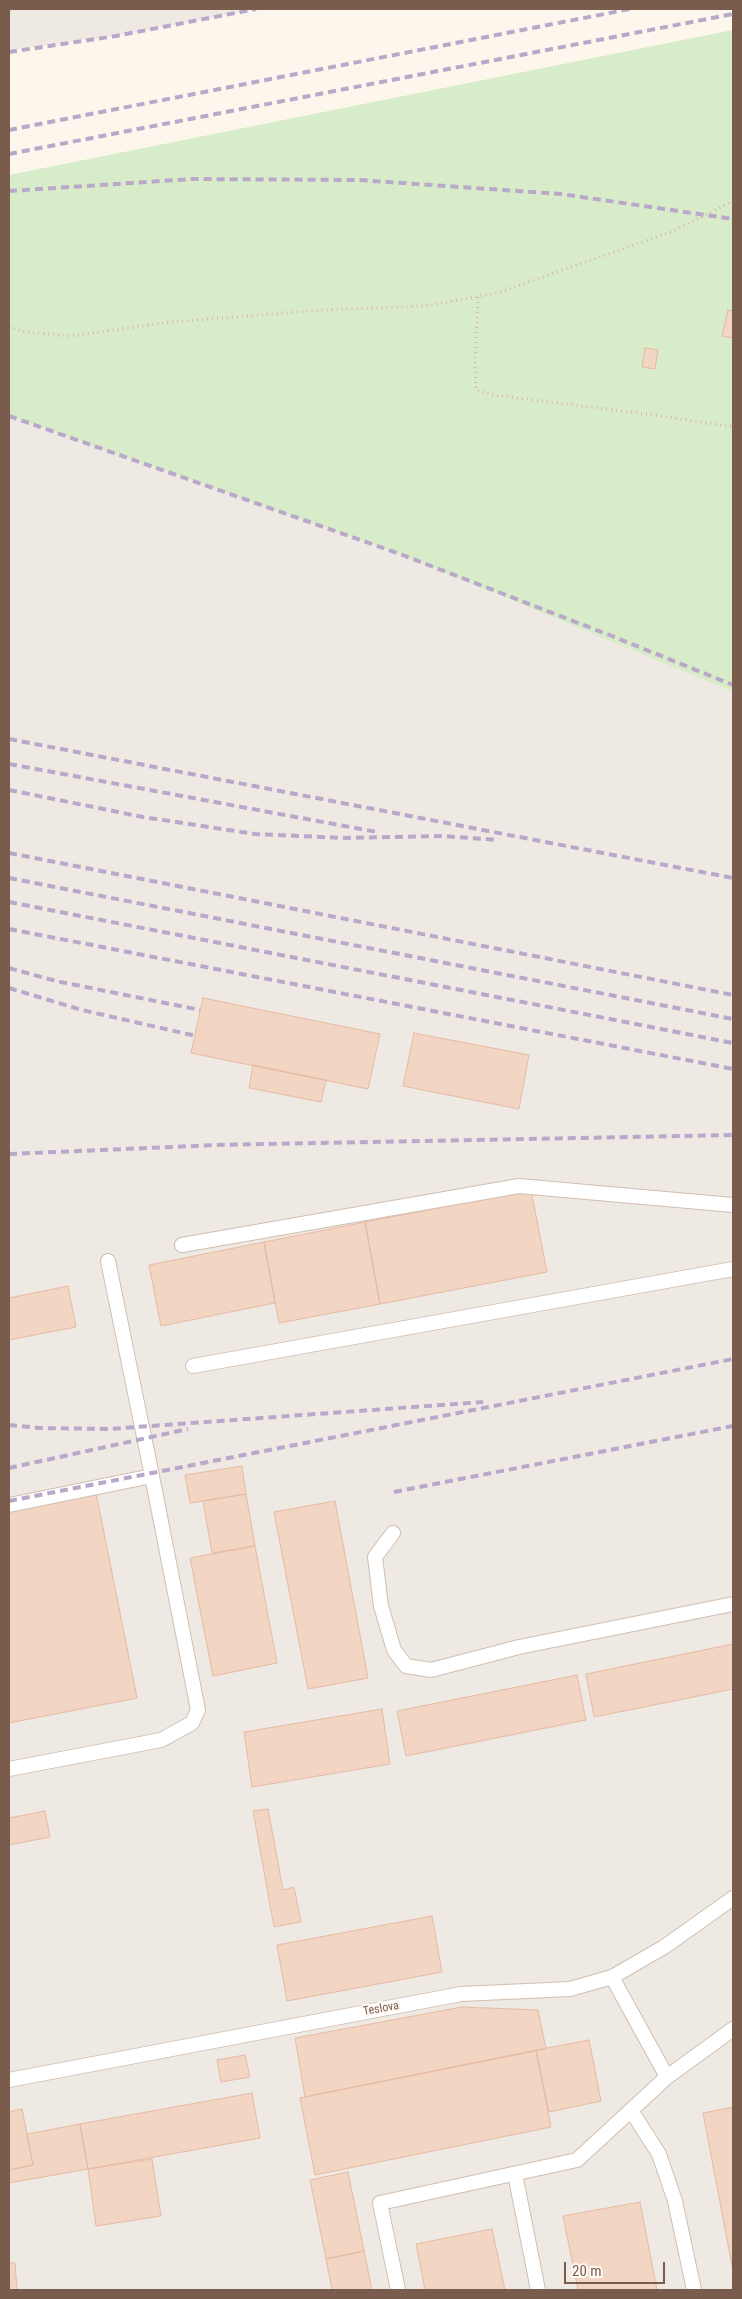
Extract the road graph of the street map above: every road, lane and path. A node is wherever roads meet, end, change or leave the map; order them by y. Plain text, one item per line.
1 (733, 201) edge
2 (478, 297) junction
3 (9, 327) edge
4 (733, 427) edge
5 (733, 1205) edge
6 (182, 1245) dead end
7 (108, 1261) dead end
8 (733, 1269) edge
9 (192, 1366) dead end
10 (152, 1476) junction
11 (9, 1505) edge
12 (393, 1533) dead end
13 (733, 1604) edge
14 (9, 1769) edge
15 (733, 1898) edge
16 (612, 1978) junction
17 (733, 2030) edge
18 (668, 2077) junction
19 (9, 2080) edge
20 (632, 2112) junction
21 (515, 2174) junction
22 (398, 2290) edge
23 (538, 2290) edge
24 (694, 2290) edge

1 - 2 path
2 - 3 path
2 - 4 path
5 - 6 lane
7 - 10 lane
8 - 9 lane
10 - 11 lane
10 - 14 lane
12 - 13 lane
15 - 16 lane, Teslova
16 - 18 lane
16 - 19 lane, Teslova
17 - 18 lane
18 - 20 lane
20 - 21 lane
20 - 24 lane
21 - 22 lane
21 - 23 lane

